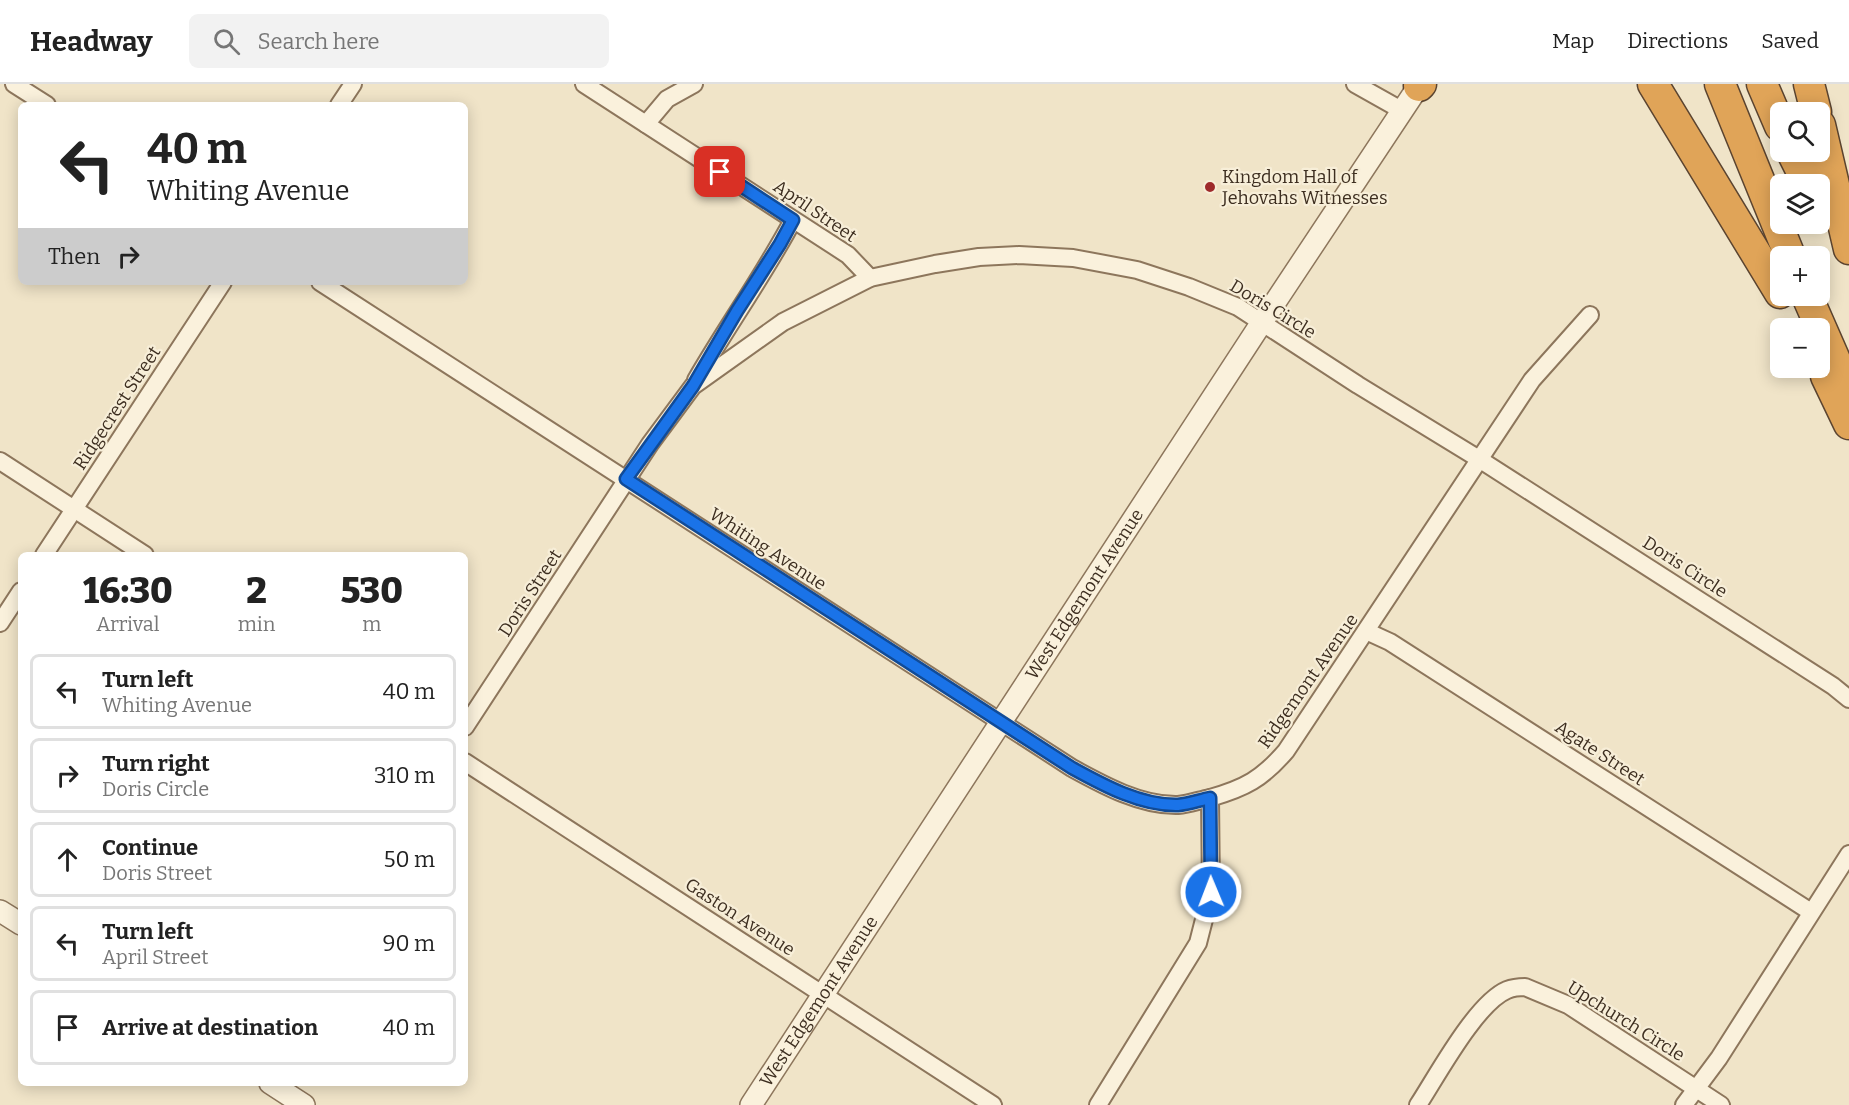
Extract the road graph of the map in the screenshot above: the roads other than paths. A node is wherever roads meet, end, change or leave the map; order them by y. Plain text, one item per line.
1 (14, 84) edge
2 (353, 84) edge
3 (584, 84) edge
4 (694, 84) edge
5 (1355, 84) edge
6 (1653, 84) edge
7 (1720, 84) edge
8 (1762, 84) edge
9 (1809, 84) edge
10 (1420, 85) edge
11 (42, 102) edge
12 (341, 102) edge
13 (1814, 102) edge
14 (1770, 103) edge
15 (1403, 111) junction
16 (646, 124) junction
17 (1829, 162) edge
18 (793, 220) junction
19 (1830, 226) edge
20 (1786, 246) edge
21 (1849, 249) edge
22 (1849, 263) edge
23 (1770, 276) edge
24 (870, 278) junction
25 (221, 285) edge
26 (325, 285) edge
27 (1811, 306) edge
28 (1590, 315) dead end
29 (1262, 322) junction
30 (1827, 378) edge
31 (693, 386) junction
32 (1849, 392) edge
33 (1849, 424) edge
34 (1479, 459) junction
35 (0, 461) edge
36 (626, 479) junction
37 (75, 509) junction
38 (46, 552) edge
39 (141, 552) edge
40 (18, 596) edge
41 (0, 623) edge
42 (1366, 631) junction
43 (1849, 699) edge
44 (468, 722) edge
45 (1000, 723) junction
46 (468, 764) edge
47 (1210, 798) junction
48 (1849, 854) edge
49 (0, 911) edge
50 (1811, 912) junction
51 (18, 922) edge
52 (823, 994) junction
53 (275, 1086) edge
54 (1695, 1088) junction
55 (304, 1105) edge
56 (751, 1105) edge
57 (993, 1105) edge
58 (1098, 1105) edge
59 (1418, 1105) edge
60 (1684, 1105) edge
61 (1721, 1105) edge

1 - 11 street
2 - 12 street
3 - 16 street, April Street
4 - 16 street
5 - 15 street
6 - 23 highway
7 - 20 highway
8 - 14 highway
9 - 13 highway
10 - 15 street, West Edgemont Avenue
15 - 29 street, West Edgemont Avenue
16 - 18 street, April Street
17 - 21 highway
18 - 24 street, April Street
18 - 31 street
19 - 22 highway
24 - 29 street, Doris Circle
24 - 31 street, Doris Circle
25 - 37 street, Ridgecrest Street
26 - 36 street, Whiting Avenue
27 - 32 highway
28 - 34 street, Ridgemont Avenue
29 - 34 street, Doris Circle
29 - 45 street, West Edgemont Avenue
30 - 33 highway
31 - 36 street, Doris Circle
34 - 42 street, Ridgemont Avenue
34 - 43 street, Doris Circle
35 - 37 street
36 - 44 street, Doris Street
36 - 45 street, Whiting Avenue
37 - 38 street, Ridgecrest Street
37 - 39 street
40 - 41 street
42 - 47 street, Ridgemont Avenue
42 - 50 street, Agate Street
45 - 47 street, Whiting Avenue
45 - 52 street, West Edgemont Avenue
46 - 52 street, Gaston Avenue
47 - 58 street
48 - 50 street
49 - 51 street
50 - 54 street
52 - 56 street, West Edgemont Avenue
52 - 57 street, Gaston Avenue
53 - 55 street
54 - 59 street, Upchurch Circle
54 - 60 street
54 - 61 street, Upchurch Circle

